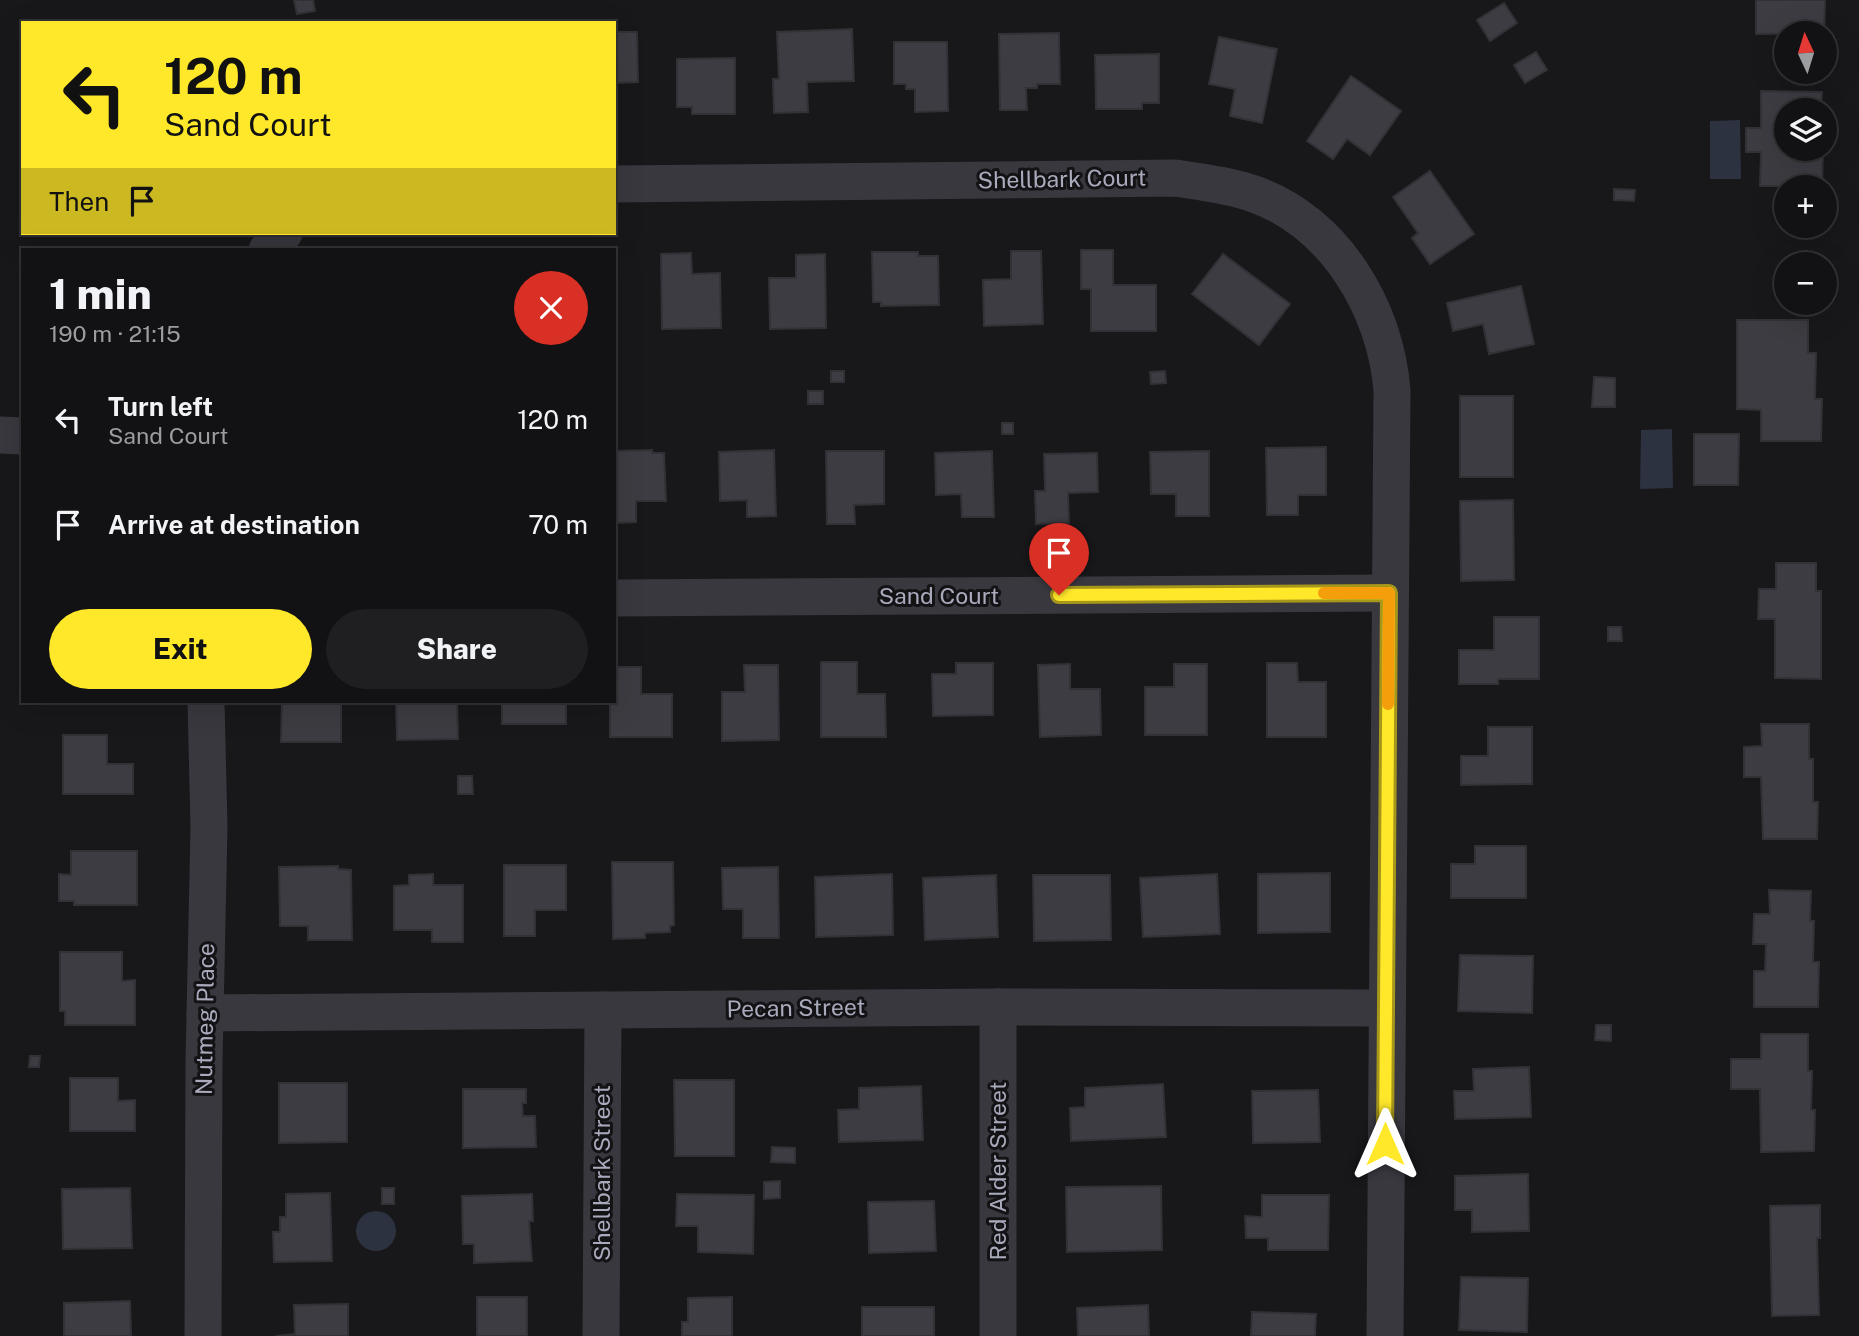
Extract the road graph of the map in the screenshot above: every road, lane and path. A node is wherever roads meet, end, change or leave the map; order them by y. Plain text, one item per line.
1 (616, 184) edge
2 (282, 235) edge
3 (269, 248) edge
4 (0, 435) edge
5 (21, 436) edge
6 (1389, 593) junction
7 (616, 598) edge
8 (206, 703) edge
9 (998, 1007) junction
10 (1386, 1008) junction
11 (603, 1010) junction
12 (205, 1013) junction
13 (203, 1336) edge
14 (601, 1336) edge
15 (998, 1336) edge
16 (1385, 1336) edge

1 - 6 street, Shellbark Court
2 - 3 street
4 - 5 street
6 - 7 street, Sand Court
6 - 10 street, Shellbark Court
8 - 12 street, Nutmeg Place
9 - 10 street, Pecan Street
9 - 11 street, Pecan Street
9 - 15 street, Red Alder Street
10 - 16 street, Shellbark Court
11 - 12 street, Pecan Street
11 - 14 street, Shellbark Street
12 - 13 street, Nutmeg Place

